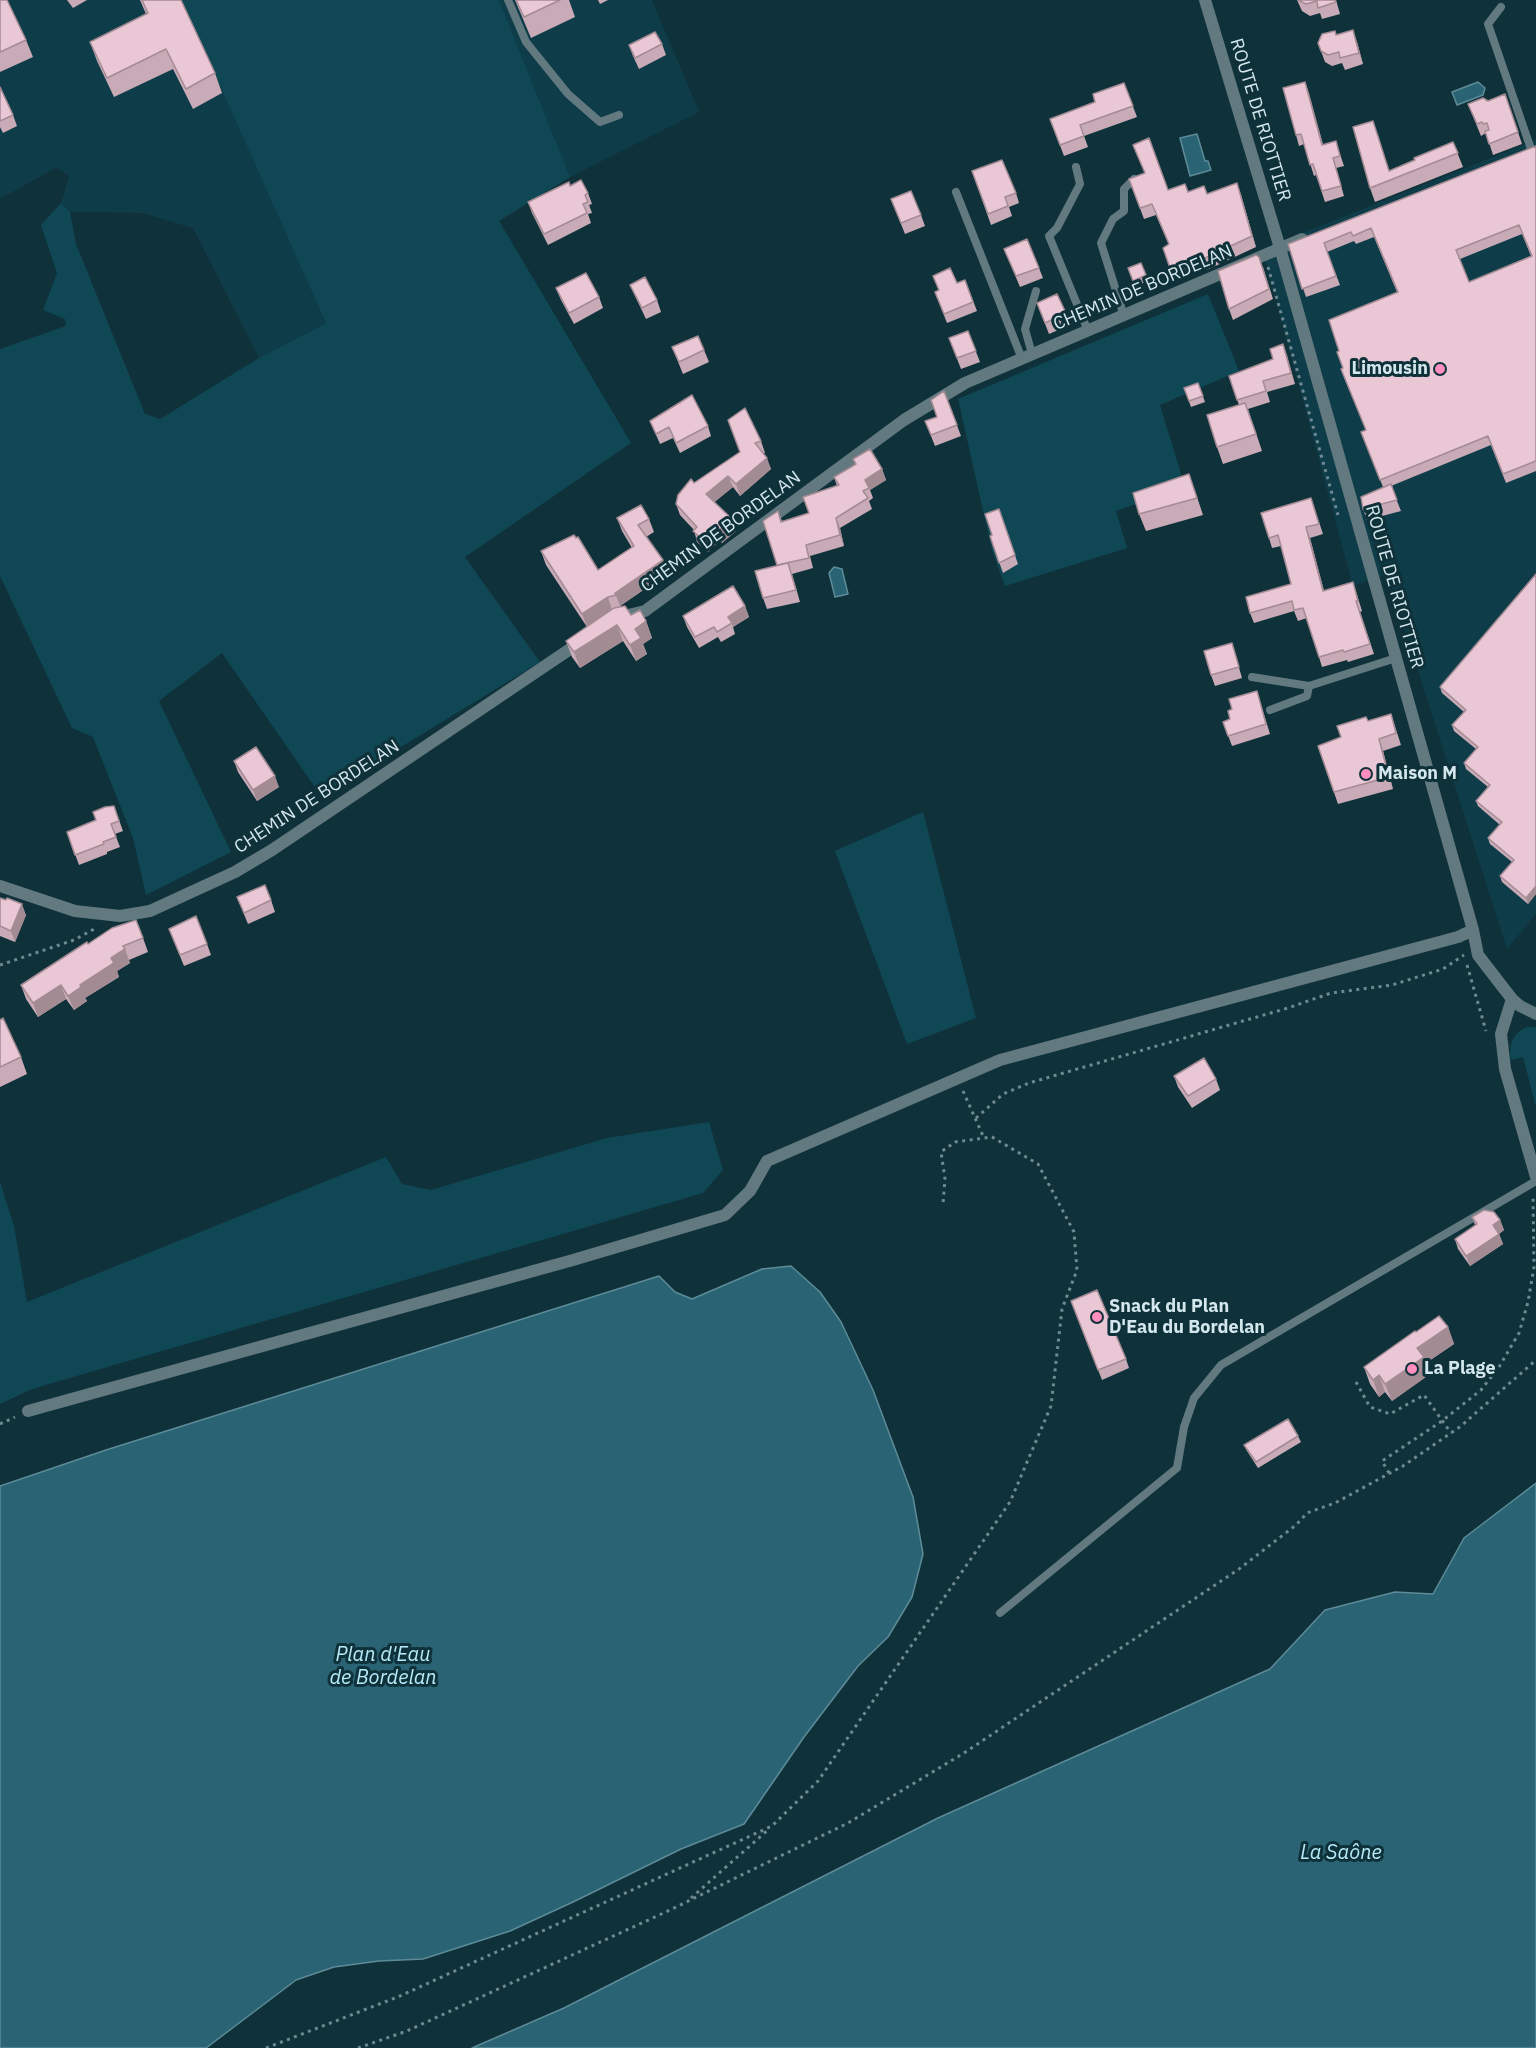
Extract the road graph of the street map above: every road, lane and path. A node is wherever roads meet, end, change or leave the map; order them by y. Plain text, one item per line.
1 (508, 0) edge
2 (1205, 0) edge
3 (1501, 7) dead end
4 (619, 115) dead end
5 (1529, 150) edge
6 (1076, 167) dead end
7 (1134, 179) edge
8 (956, 192) dead end
9 (1312, 235) edge
10 (1280, 248) junction
11 (1036, 291) dead end
12 (1124, 316) junction
13 (1088, 331) junction
14 (1027, 357) junction
15 (609, 623) edge
16 (594, 633) edge
17 (1396, 658) junction
18 (1252, 677) dead end
19 (1309, 686) junction
20 (1270, 710) dead end
21 (0, 886) edge
22 (120, 916) junction
23 (1473, 930) junction
24 (1464, 955) dead end
25 (0, 965) edge
26 (1512, 999) junction
27 (1536, 1014) edge
28 (958, 1078) junction
29 (976, 1118) junction
30 (984, 1138) junction
31 (1535, 1180) edge
32 (943, 1203) dead end
33 (1536, 1360) edge
34 (1356, 1382) dead end
35 (28, 1411) dead end
36 (1442, 1421) junction
37 (1451, 1433) junction
38 (1389, 1473) junction
39 (1000, 1613) dead end
40 (772, 1826) junction
41 (687, 1902) junction
42 (266, 2048) edge
43 (358, 2048) edge

1 - 4 lane
2 - 10 street, ROUTE DE RIOTTIER
3 - 5 lane
6 - 13 lane
7 - 12 lane
8 - 14 lane
9 - 10 street, CHEMIN DE BORDELAN
10 - 12 street, CHEMIN DE BORDELAN
10 - 17 street, ROUTE DE RIOTTIER
11 - 14 lane
12 - 13 street, CHEMIN DE BORDELAN
13 - 14 street, CHEMIN DE BORDELAN
14 - 15 street, CHEMIN DE BORDELAN
16 - 22 street, CHEMIN DE BORDELAN
17 - 19 lane
17 - 23 street, ROUTE DE RIOTTIER
18 - 19 lane
19 - 20 lane
21 - 22 street, CHEMIN DE BORDELAN
22 - 25 path
23 - 26 street, ROUTE DE RIOTTIER
23 - 28 street
24 - 29 path
26 - 27 street
26 - 31 street
28 - 29 path
28 - 35 street
29 - 30 path
30 - 32 path
30 - 40 path
31 - 36 path
31 - 39 lane
33 - 37 path
34 - 36 path
36 - 37 path
36 - 38 path
37 - 38 path
38 - 41 path
40 - 41 path
40 - 42 path
41 - 43 path

